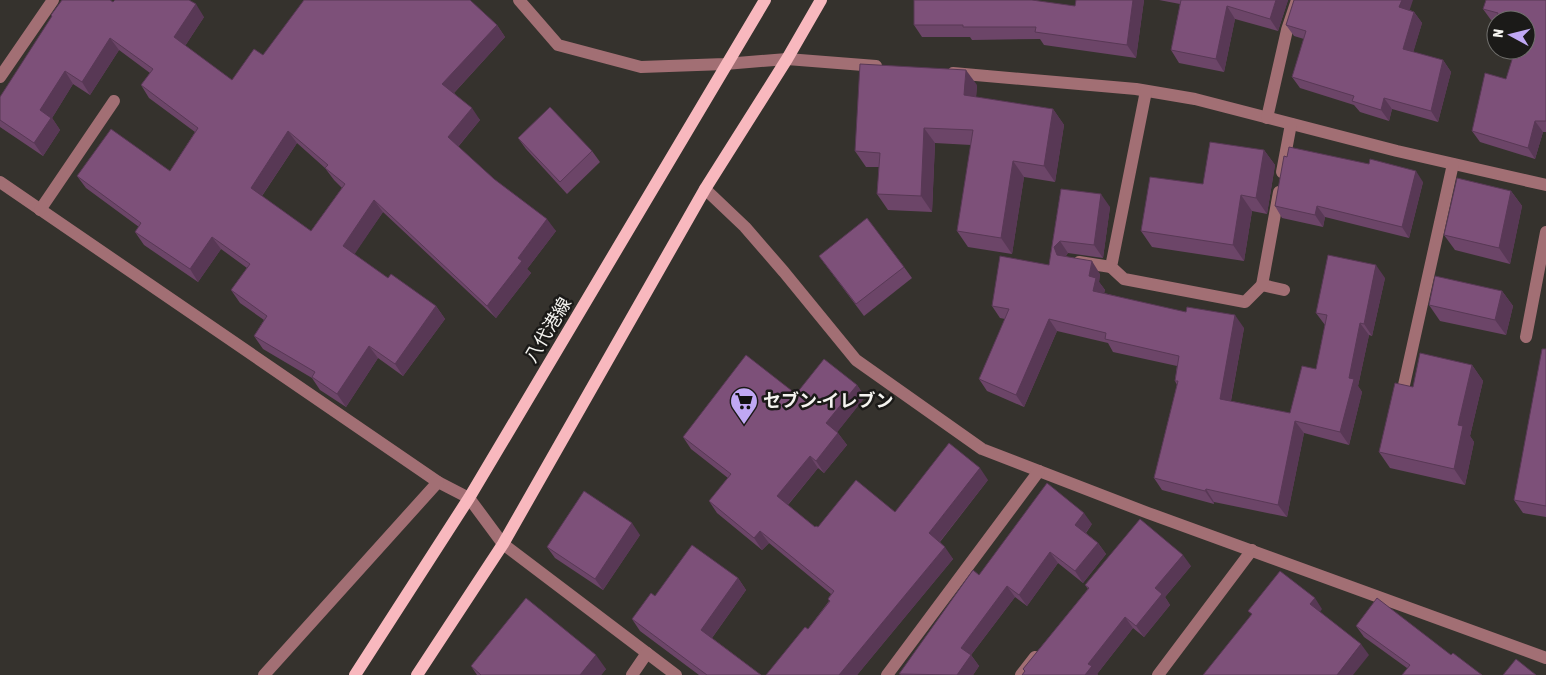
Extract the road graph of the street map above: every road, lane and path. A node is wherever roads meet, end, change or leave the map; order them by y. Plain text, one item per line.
1 (53, 0) edge
2 (519, 0) edge
3 (764, 0) edge
4 (821, 0) edge
5 (1297, 0) edge
6 (787, 58) junction
7 (725, 64) junction
8 (884, 67) edge
9 (942, 72) edge
10 (0, 77) edge
11 (1146, 91) junction
12 (114, 102) dead end
13 (1267, 118) junction
14 (1291, 124) junction
15 (1453, 164) junction
16 (0, 182) edge
17 (1546, 185) edge
18 (706, 189) junction
19 (40, 210) junction
20 (1546, 232) edge
21 (1071, 261) edge
22 (1111, 267) junction
23 (1262, 285) junction
24 (1284, 290) dead end
25 (1526, 337) dead end
26 (1404, 384) edge
27 (1039, 471) junction
28 (438, 482) junction
29 (469, 498) junction
30 (503, 544) junction
31 (1252, 550) junction
32 (1046, 644) edge
33 (648, 653) junction
34 (1546, 658) edge
35 (264, 675) edge
36 (355, 675) edge
37 (417, 675) edge
38 (632, 675) edge
39 (676, 675) edge
40 (887, 675) edge
41 (1021, 675) edge
42 (1158, 675) edge

1 - 10 street
2 - 7 street
3 - 7 main road, 八代港線
4 - 6 main road
5 - 13 street
6 - 7 street
6 - 8 street
6 - 18 main road
7 - 29 main road, 八代港線
9 - 11 street
11 - 13 street
11 - 22 street
12 - 19 street
13 - 14 street
14 - 15 street
14 - 23 street
15 - 17 street
15 - 26 street
16 - 19 street
18 - 27 street
18 - 30 main road
19 - 28 street
20 - 25 street
21 - 22 street
22 - 23 street
23 - 24 street
27 - 31 street
27 - 40 street
28 - 29 street
28 - 35 street
29 - 30 street
29 - 36 main road, 八代港線
30 - 33 street
30 - 37 main road
31 - 34 street
31 - 42 street
32 - 41 street
33 - 38 street
33 - 39 street

